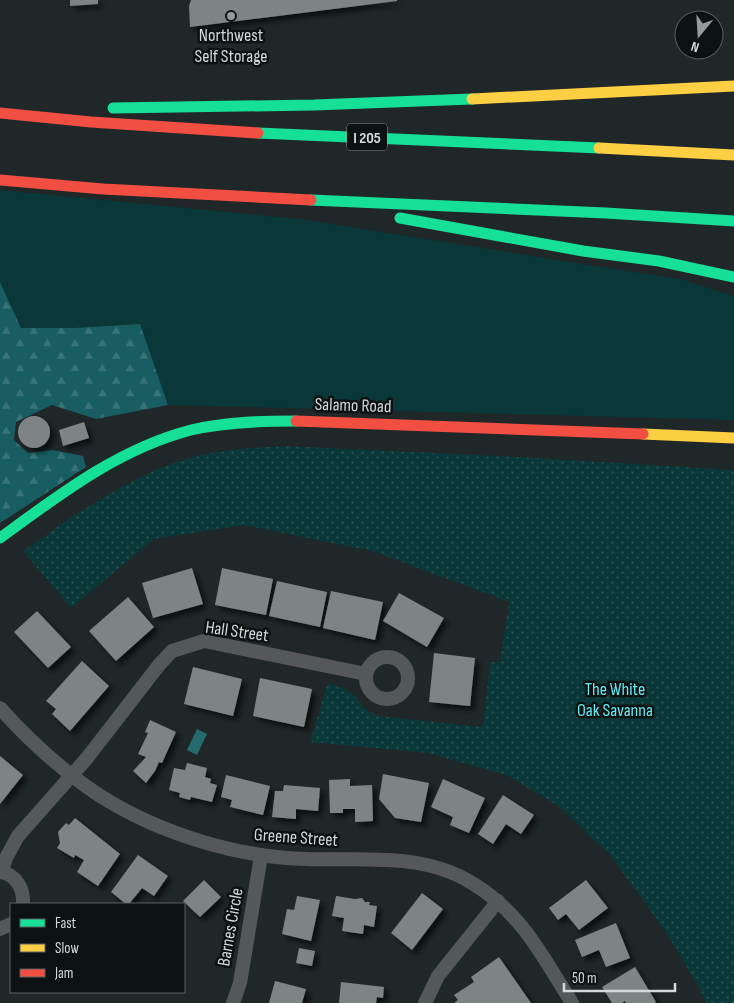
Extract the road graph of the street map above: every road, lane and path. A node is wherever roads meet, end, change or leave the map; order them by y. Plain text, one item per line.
1 (734, 86) edge
2 (68, 108) dead end
3 (97, 108) dead end
4 (0, 109) edge
5 (0, 113) edge
6 (734, 154) edge
7 (0, 180) edge
8 (302, 200) junction
9 (734, 221) edge
10 (734, 277) edge
11 (734, 438) edge
12 (0, 538) edge
13 (366, 674) dead end
14 (0, 708) edge
15 (72, 776) junction
16 (261, 856) junction
17 (1, 872) edge
18 (498, 901) junction
19 (23, 903) edge
20 (233, 1003) edge
21 (425, 1003) edge
22 (572, 1003) edge

1 - 3 main road
2 - 4 main road
5 - 6 main road, I 205
7 - 8 main road
8 - 9 main road
8 - 10 main road
11 - 12 main road, Salamo Road
13 - 15 street, Hall Street
14 - 15 street, Greene Street
15 - 16 street, Greene Street
15 - 17 street, Hall Street
16 - 18 street, Greene Street
16 - 20 street, Barnes Circle
17 - 19 street
18 - 21 street
18 - 22 street, Greene Street

